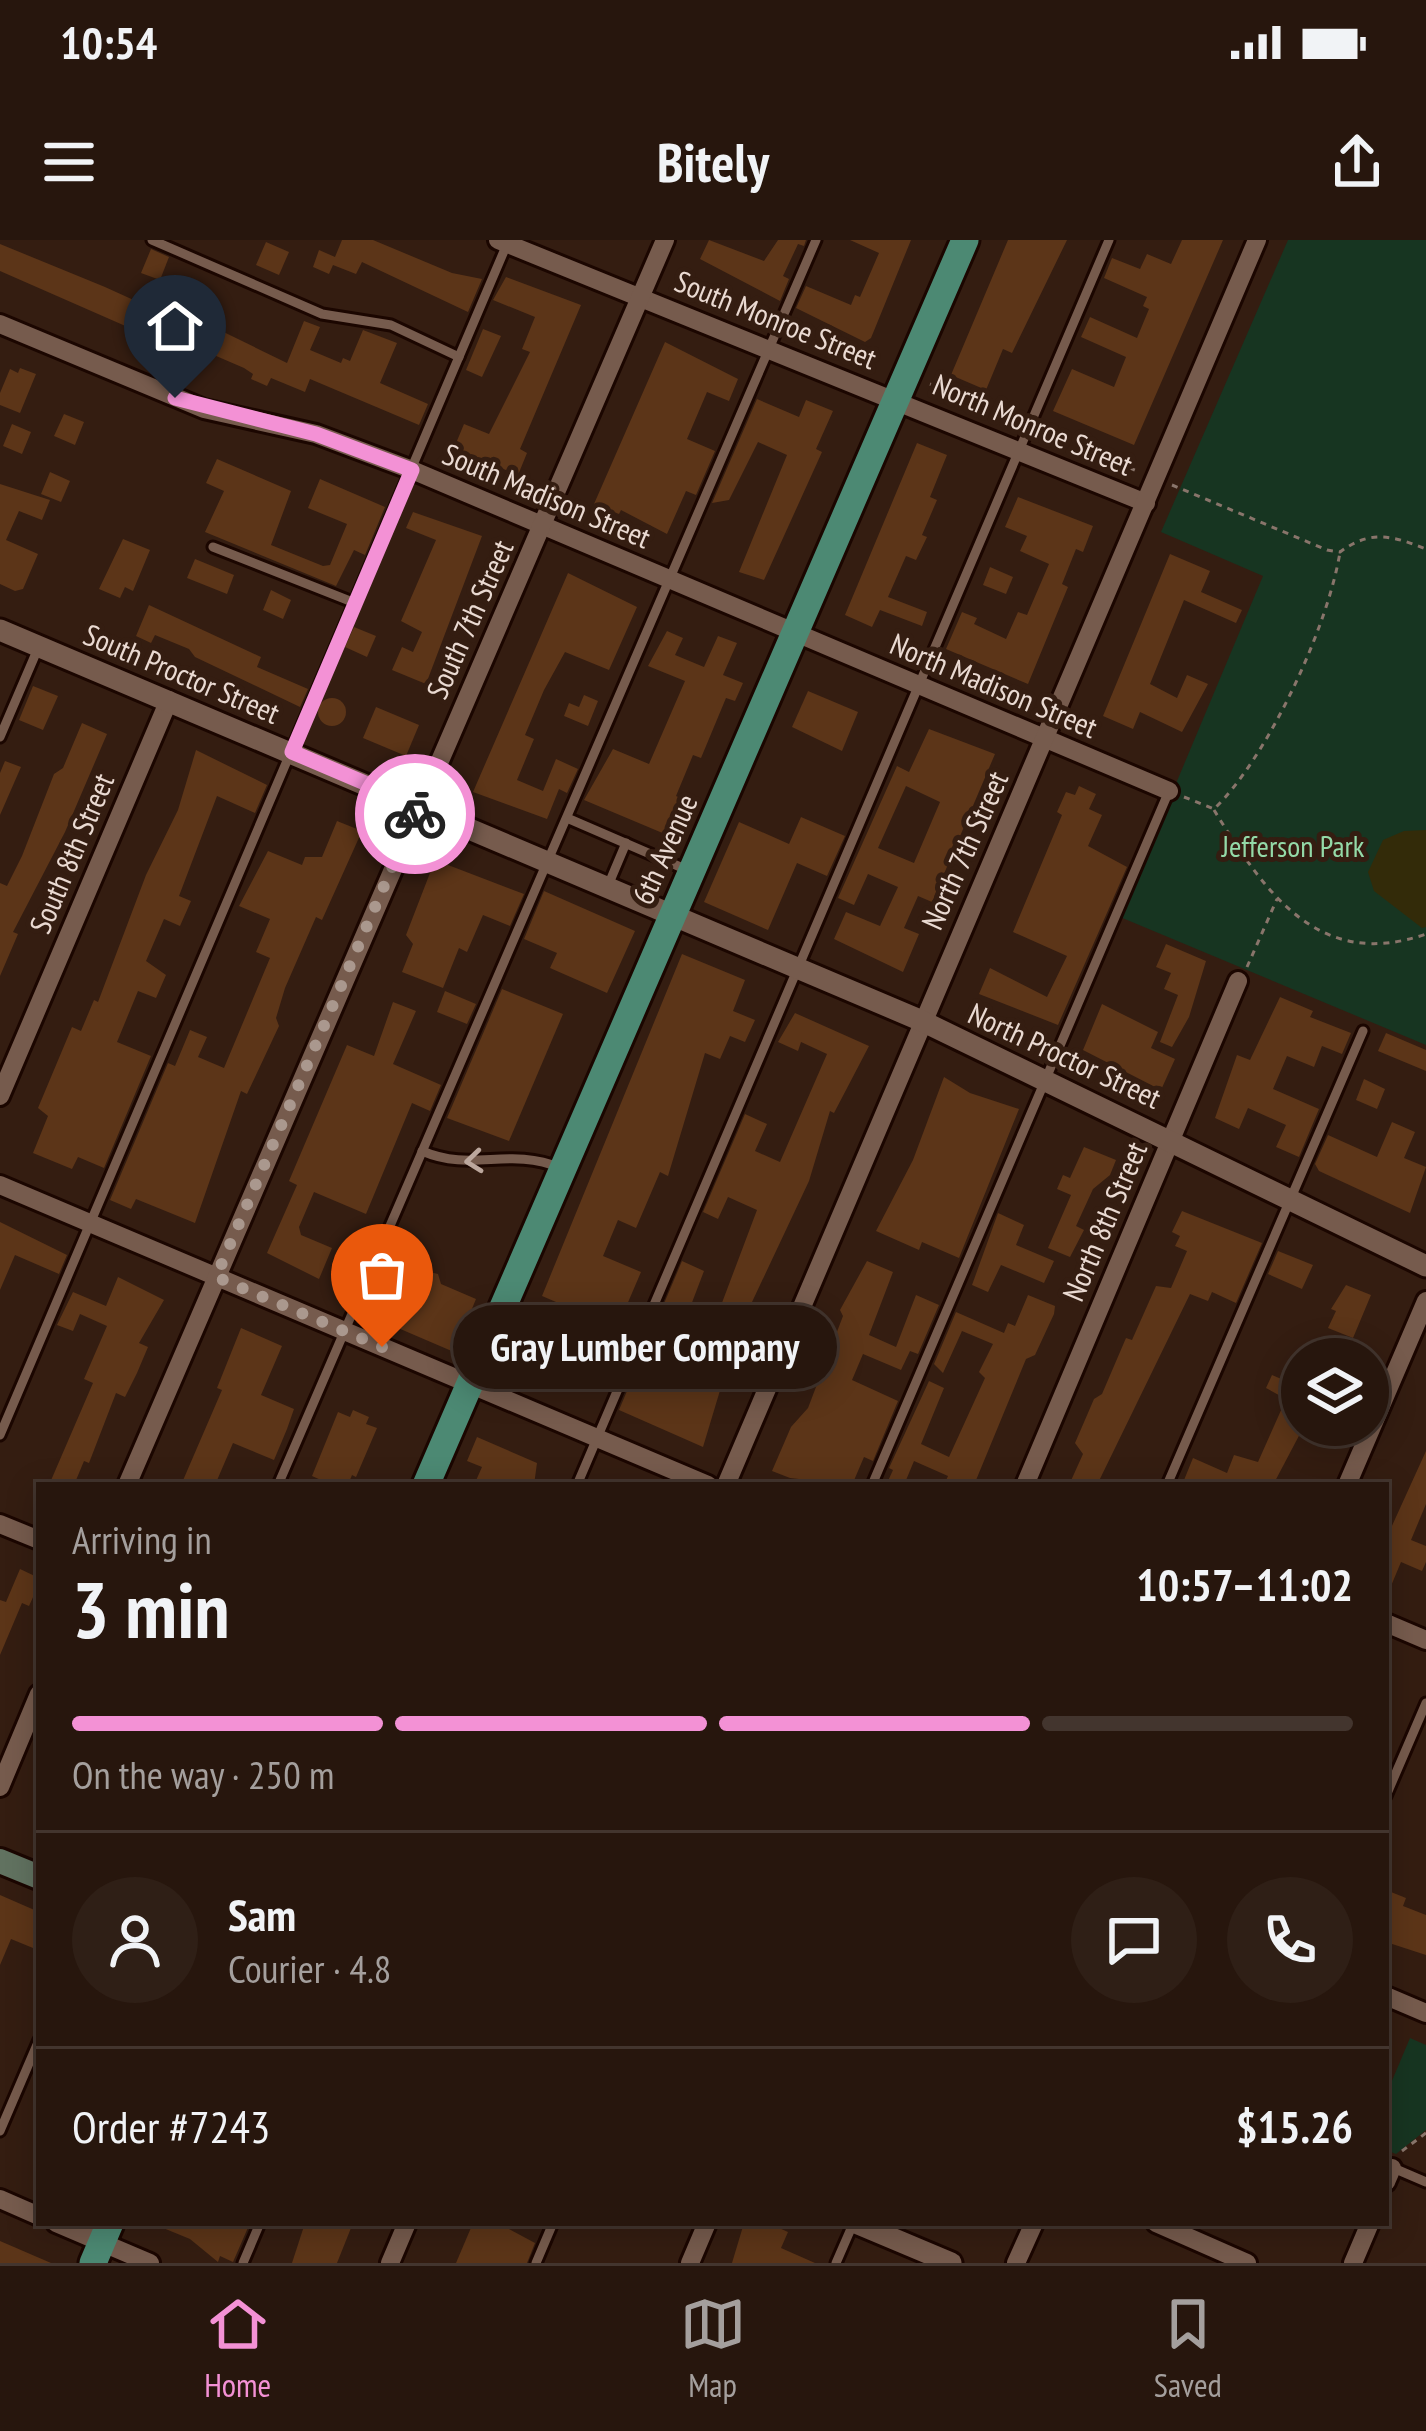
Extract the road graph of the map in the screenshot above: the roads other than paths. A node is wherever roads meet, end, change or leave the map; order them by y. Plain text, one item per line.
1 (152, 240) edge
2 (665, 240) edge
3 (816, 240) edge
4 (965, 240) edge
5 (1109, 240) edge
6 (1258, 240) edge
7 (503, 242) edge
8 (640, 296) junction
9 (0, 324) edge
10 (770, 349) junction
11 (459, 357) junction
12 (897, 400) junction
13 (1019, 451) junction
14 (412, 470) junction
15 (1146, 503) junction
16 (542, 527) junction
17 (213, 547) dead end
18 (671, 581) junction
19 (355, 603) junction
20 (0, 630) edge
21 (796, 634) junction
22 (39, 646) junction
23 (920, 686) junction
24 (169, 700) junction
25 (0, 737) edge
26 (1045, 740) junction
27 (292, 752) junction
28 (1169, 791) joint
29 (419, 806) junction
30 (567, 818) junction
31 (626, 843) junction
32 (548, 862) junction
33 (690, 871) junction
34 (607, 888) junction
35 (671, 914) junction
36 (795, 968) junction
37 (1238, 981) road end
38 (922, 1021) junction
39 (1363, 1031) dead end
40 (1049, 1078) junction
41 (0, 1096) edge
42 (1171, 1139) junction
43 (422, 1151) junction
44 (562, 1168) junction
45 (0, 1185) edge
46 (1289, 1200) junction
47 (91, 1224) junction
48 (1426, 1266) edge
49 (216, 1277) junction
50 (1426, 1301) edge
51 (344, 1331) junction
52 (469, 1384) junction
53 (0, 1435) edge
54 (597, 1438) junction
55 (128, 1482) edge
56 (279, 1482) edge
57 (427, 1482) edge
58 (578, 1482) edge
59 (701, 1482) edge
60 (727, 1482) edge
61 (873, 1482) edge
62 (1026, 1482) edge
63 (1168, 1482) edge
64 (1348, 1482) edge
65 (0, 1524) edge
66 (36, 1539) edge
67 (1389, 1624) edge
68 (1426, 1640) edge
69 (36, 1701) edge
70 (1426, 1703) edge
71 (0, 1787) edge
72 (1389, 1789) edge
73 (0, 1861) edge
74 (36, 1876) edge
75 (1389, 1997) edge
76 (1426, 2014) edge
77 (34, 2063) edge
78 (0, 2131) edge
79 (1389, 2171) edge
80 (1426, 2182) edge
81 (0, 2199) edge
82 (36, 2215) edge
83 (63, 2226) edge
84 (259, 2226) edge
85 (406, 2226) edge
86 (552, 2226) edge
87 (706, 2226) edge
88 (854, 2226) edge
89 (862, 2226) edge
90 (1033, 2226) edge
91 (1163, 2226) edge
92 (1369, 2226) edge
93 (102, 2243) edge
94 (150, 2263) edge
95 (243, 2263) edge
96 (390, 2263) edge
97 (536, 2263) edge
98 (690, 2263) edge
99 (836, 2263) edge
100 (950, 2263) edge
101 (1016, 2263) edge
102 (1247, 2263) edge
103 (1354, 2263) edge

1 - 11 lane
2 - 8 street, South 7th Street
3 - 10 lane
4 - 12 main road, 6th Avenue
5 - 13 lane
6 - 15 street, North 7th Street
7 - 8 street, South Monroe Street
7 - 11 lane
8 - 10 street, South Monroe Street
8 - 16 street, South 7th Street
9 - 14 street, South Madison Street
10 - 12 street, South Monroe Street
10 - 18 lane
11 - 14 lane
12 - 13 street, North Monroe Street
12 - 21 main road, 6th Avenue
13 - 15 street, North Monroe Street
13 - 23 lane
14 - 16 street, South Madison Street
14 - 19 lane
15 - 26 street, North 7th Street
16 - 18 street, South Madison Street
16 - 29 street, South 7th Street
17 - 19 lane
18 - 21 street, South Madison Street
18 - 30 lane
19 - 27 lane
20 - 22 street, South Proctor Street
21 - 23 street, North Madison Street
21 - 33 main road, 6th Avenue
22 - 24 street, South Proctor Street
22 - 25 lane
23 - 26 street, North Madison Street
23 - 36 lane
24 - 27 street, South Proctor Street
24 - 41 street, South 8th Street
26 - 28 street, North Madison Street
26 - 38 street, North 7th Street
27 - 29 street, South Proctor Street
27 - 47 lane
28 - 40 lane
29 - 32 street, South Proctor Street
29 - 49 street, South 7th Street
30 - 31 lane
30 - 32 lane
31 - 33 lane
31 - 34 lane
32 - 34 street, South Proctor Street
32 - 43 lane
33 - 35 main road, 6th Avenue
34 - 35 street, South Proctor Street
35 - 36 street, North Proctor Street
35 - 44 main road, 6th Avenue
36 - 38 street, North Proctor Street
36 - 54 lane
37 - 42 street, North 8th Street
38 - 40 street, North Proctor Street
38 - 60 street, North 7th Street
39 - 46 lane
40 - 42 street, North Proctor Street
40 - 61 lane
42 - 46 street, North Proctor Street
42 - 62 street, North 8th Street
44 -> 43 lane
43 - 51 lane
44 - 52 main road, 6th Avenue
45 - 47 street
46 - 48 street, North Proctor Street
46 - 63 lane
47 - 49 street
47 - 53 lane
49 - 51 street
49 - 55 street, South 7th Street
50 - 64 street
51 - 52 street
51 - 56 lane
52 - 54 street
52 - 57 main road, 6th Avenue
54 - 58 lane
54 - 59 street
65 - 66 street
67 - 68 street
69 - 71 street
70 - 72 lane
73 - 74 main road
75 - 76 street
77 - 78 lane
79 - 80 lane
81 - 82 street
83 - 93 street
84 - 95 lane
85 - 96 street
86 - 97 lane
87 - 98 street
88 - 99 lane
89 - 100 street
90 - 101 street
91 - 102 street
92 - 103 street
93 - 94 street

